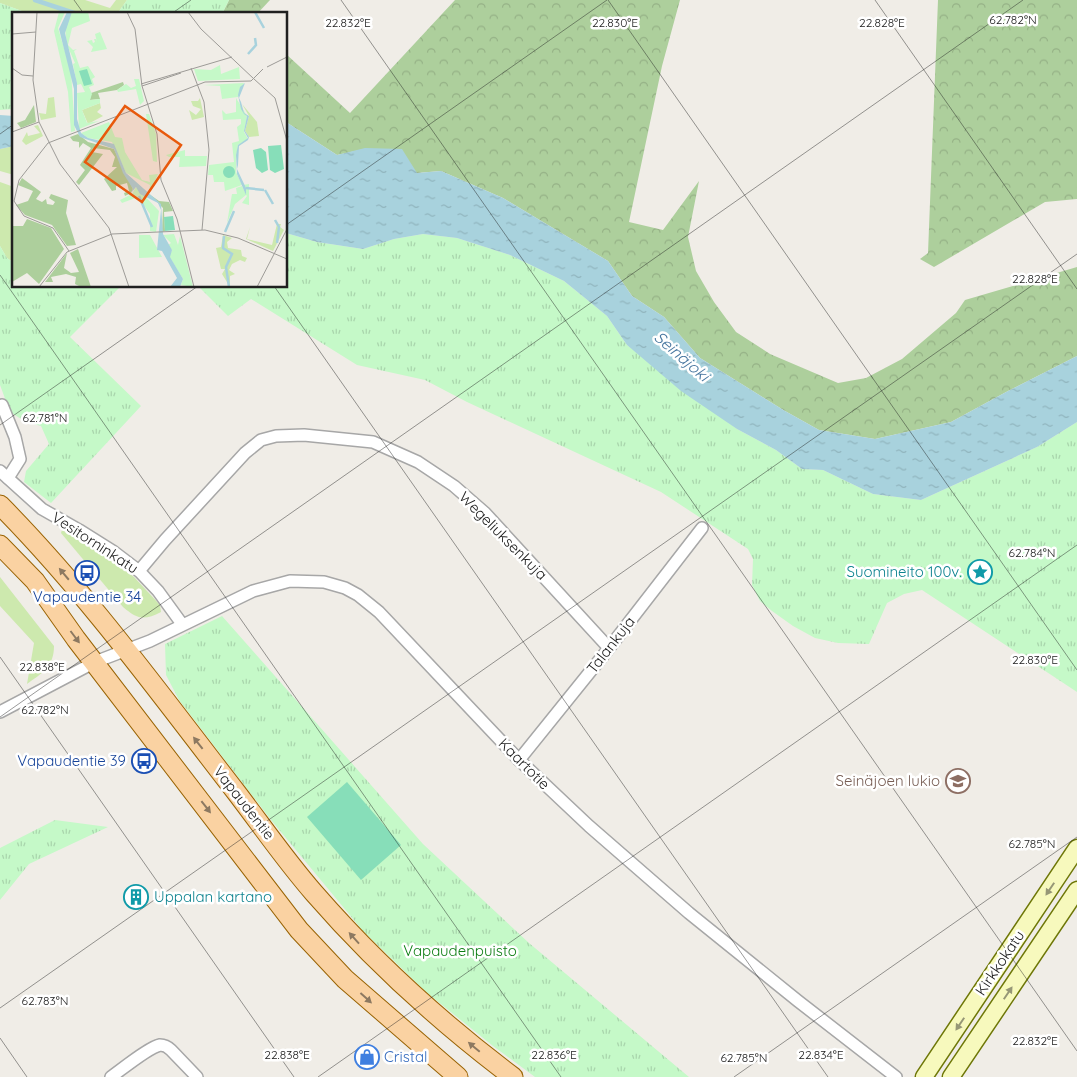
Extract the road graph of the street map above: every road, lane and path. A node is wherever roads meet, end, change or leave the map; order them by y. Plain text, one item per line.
1 (2, 405) dead end
2 (4, 474) edge
3 (0, 505) edge
4 (702, 528) dead end
5 (0, 545) edge
6 (140, 571) junction
7 (182, 624) junction
8 (609, 648) junction
9 (127, 650) junction
10 (95, 662) junction
11 (0, 712) edge
12 (519, 760) junction
13 (1077, 848) edge
14 (1077, 890) edge
15 (111, 1077) edge
16 (197, 1077) edge
17 (458, 1077) edge
18 (513, 1077) edge
19 (896, 1077) edge
20 (924, 1077) edge
21 (951, 1077) edge

1 - 2 street
2 - 6 street, Vesitorninkatu
9 -> 3 main road, Vapaudentie
4 - 8 street, Talankuja
5 -> 10 main road
6 - 7 street, Vesitorninkatu
6 - 8 street, Wegeliuksenkuja
7 - 9 street, Kaartotie
7 - 12 street, Kaartotie
8 - 12 street, Talankuja
9 - 10 street, Kaartotie
18 -> 9 main road, Vapaudentie
10 - 11 street, Kaartotie
10 -> 17 main road
12 - 19 street, Kaartotie
13 -> 20 main road, Kirkkokatu
21 -> 14 main road, Kirkkokatu
15 - 16 street

